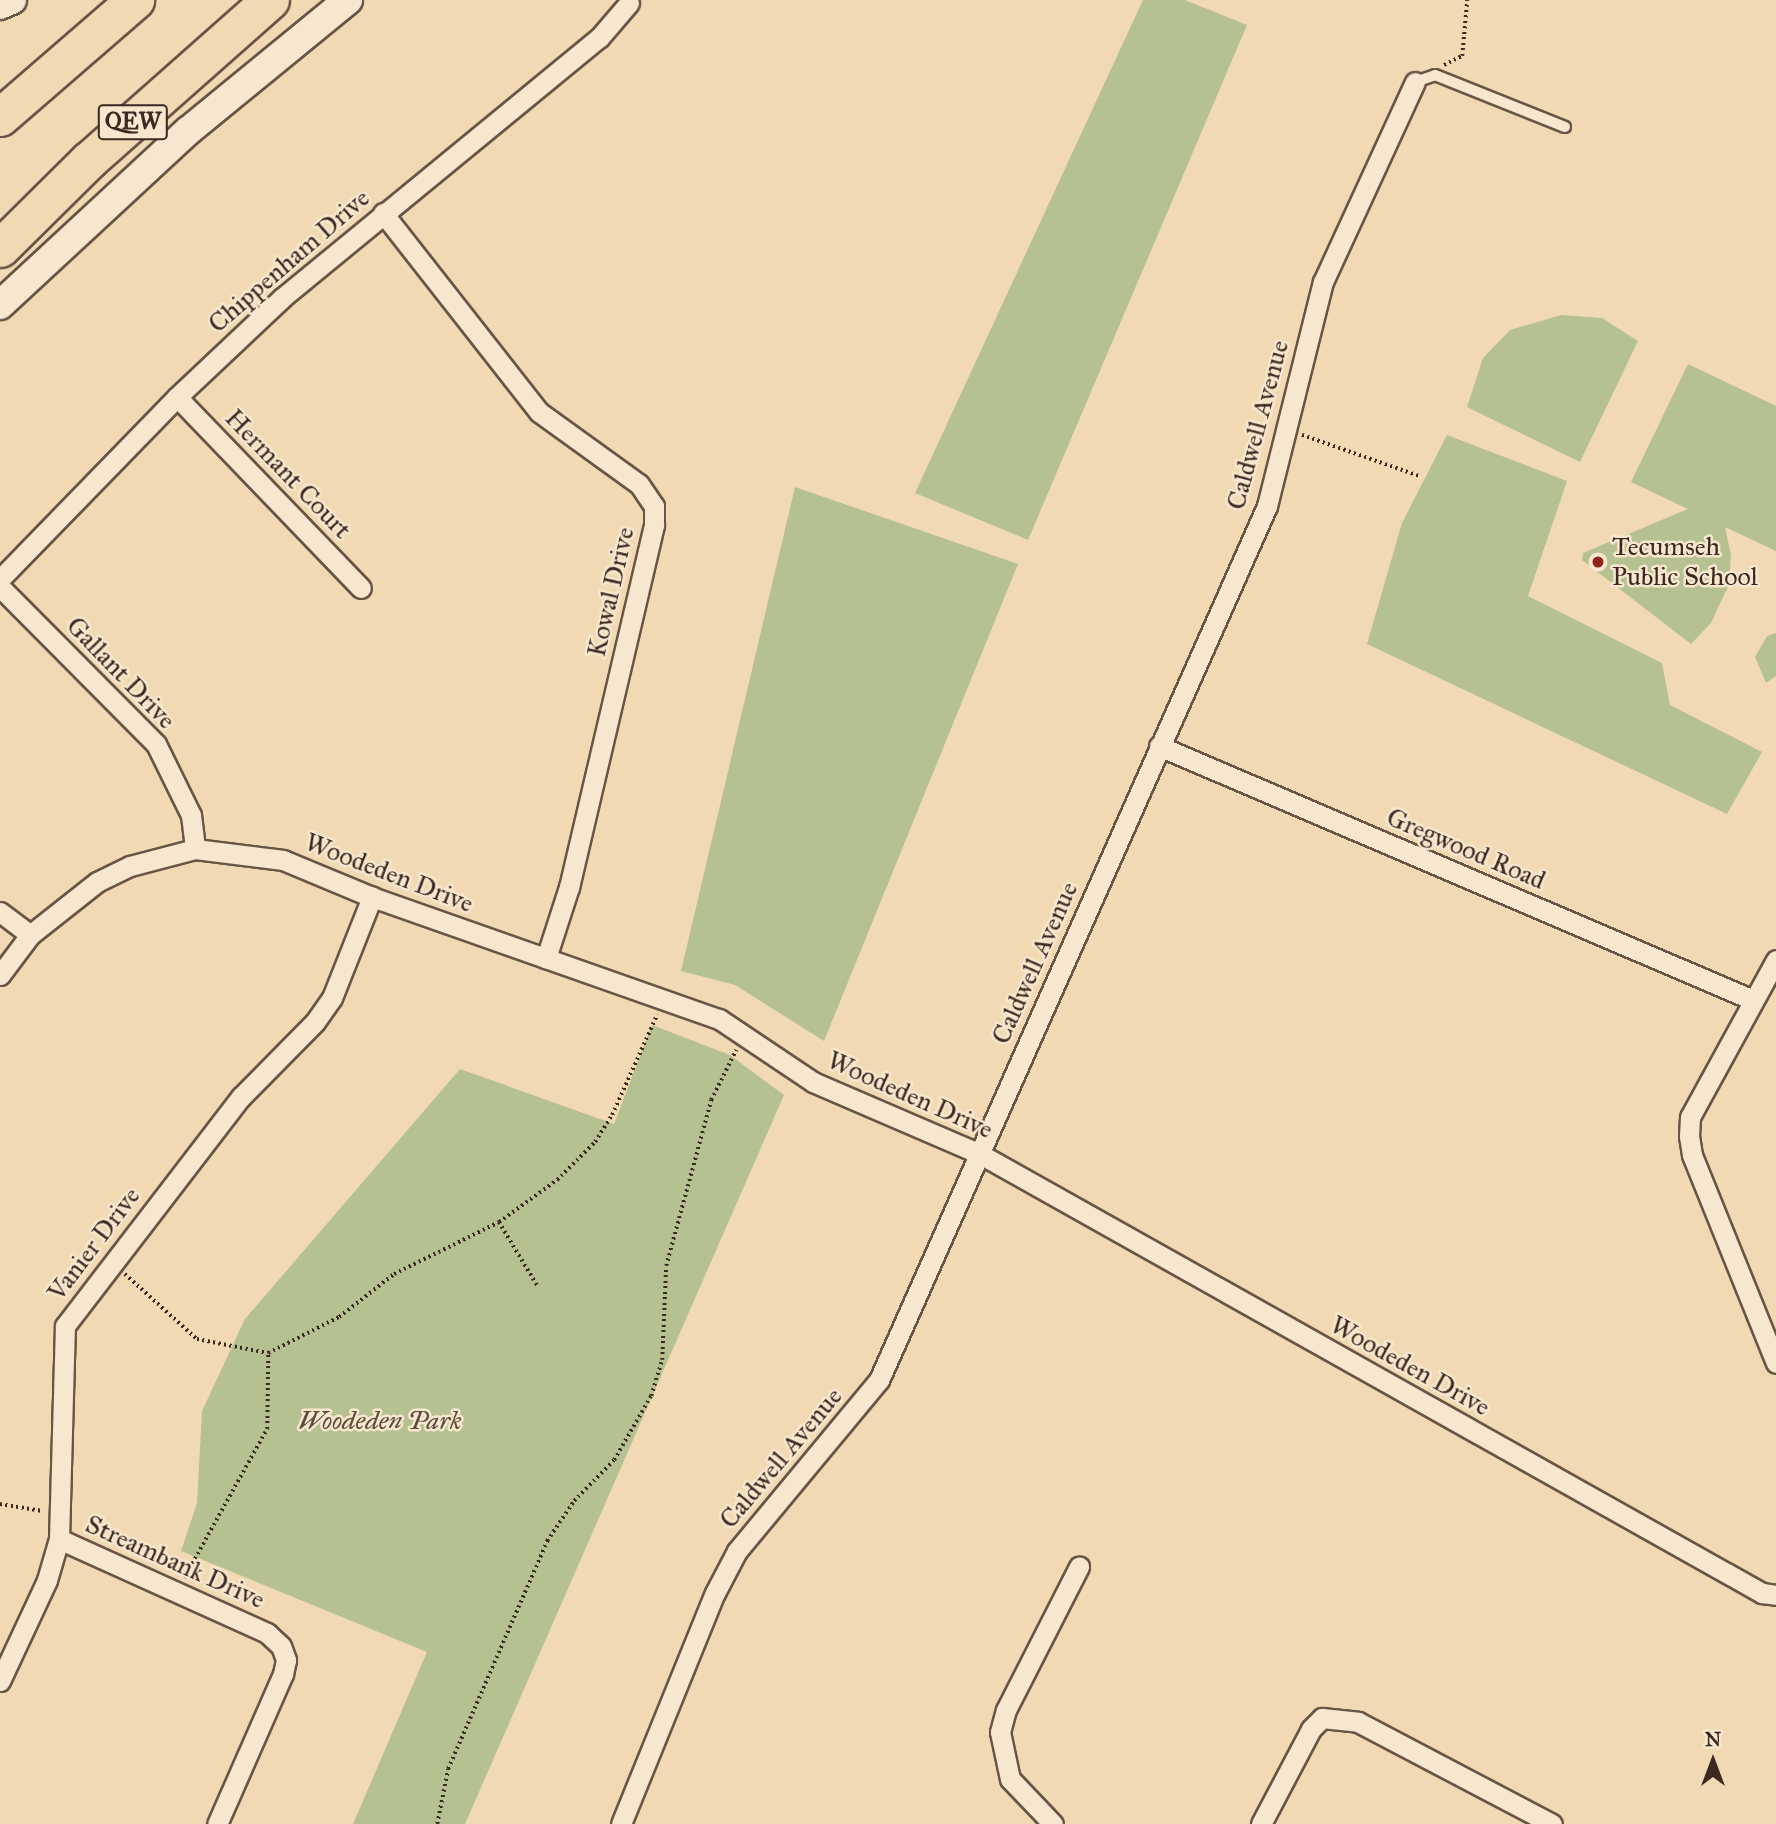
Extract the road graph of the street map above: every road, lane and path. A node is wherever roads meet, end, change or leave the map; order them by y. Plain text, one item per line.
1 (12, 0) edge
2 (135, 0) edge
3 (270, 0) edge
4 (348, 0) edge
5 (1466, 0) edge
6 (629, 3) dead end
7 (0, 5) edge
8 (1415, 82) junction
9 (0, 117) edge
10 (1565, 127) dead end
11 (383, 213) junction
12 (0, 248) edge
13 (0, 306) edge
14 (177, 397) junction
15 (1284, 429) junction
16 (1419, 476) dead end
17 (0, 579) edge
18 (0, 587) edge
19 (361, 588) dead end
20 (1159, 746) junction
21 (195, 849) junction
22 (372, 897) junction
23 (0, 912) edge
24 (30, 936) junction
25 (546, 958) junction
26 (1776, 960) edge
27 (0, 975) edge
28 (665, 998) junction
29 (1753, 1000) junction
30 (744, 1036) junction
31 (980, 1154) junction
32 (499, 1222) junction
33 (112, 1262) junction
34 (537, 1285) dead end
35 (1772, 1340) edge
36 (268, 1353) junction
37 (1776, 1363) edge
38 (0, 1504) edge
39 (57, 1514) junction
40 (59, 1539) junction
41 (1079, 1567) dead end
42 (176, 1593) junction
43 (1776, 1595) edge
44 (0, 1681) edge
45 (217, 1824) edge
46 (437, 1824) edge
47 (621, 1824) edge
48 (1053, 1824) edge
49 (1261, 1824) edge
50 (1552, 1824) edge

1 - 7 street
2 - 9 highway
3 - 12 highway, QEW
4 - 13 street
5 - 8 path
6 - 11 street, Chippenham Drive
8 - 10 lane
8 - 15 street, Caldwell Avenue
11 - 14 street, Chippenham Drive
11 - 25 street, Kowal Drive
14 - 17 street, Chippenham Drive
14 - 19 street, Hermant Court
15 - 16 path
15 - 20 street, Caldwell Avenue
18 - 21 street, Gallant Drive
20 - 29 street, Gregwood Road
20 - 31 street, Caldwell Avenue
21 - 22 street, Woodeden Drive
21 - 24 street, Woodeden Drive
22 - 25 street, Woodeden Drive
22 - 33 street, Vanier Drive
23 - 24 street
24 - 27 street, Woodeden Drive
25 - 28 street, Woodeden Drive
26 - 29 street
28 - 30 street, Woodeden Drive
28 - 32 path
29 - 35 street
30 - 31 street, Woodeden Drive
30 - 46 path
31 - 43 street, Woodeden Drive
31 - 47 street, Caldwell Avenue
32 - 34 path
32 - 36 path
33 - 36 path
33 - 39 street, Vanier Drive
35 - 37 street
36 - 42 path
38 - 39 path
39 - 40 street, Vanier Drive
40 - 42 street, Streambank Drive
40 - 44 street, Vanier Drive
41 - 48 street
42 - 45 street, Streambank Drive
49 - 50 street

